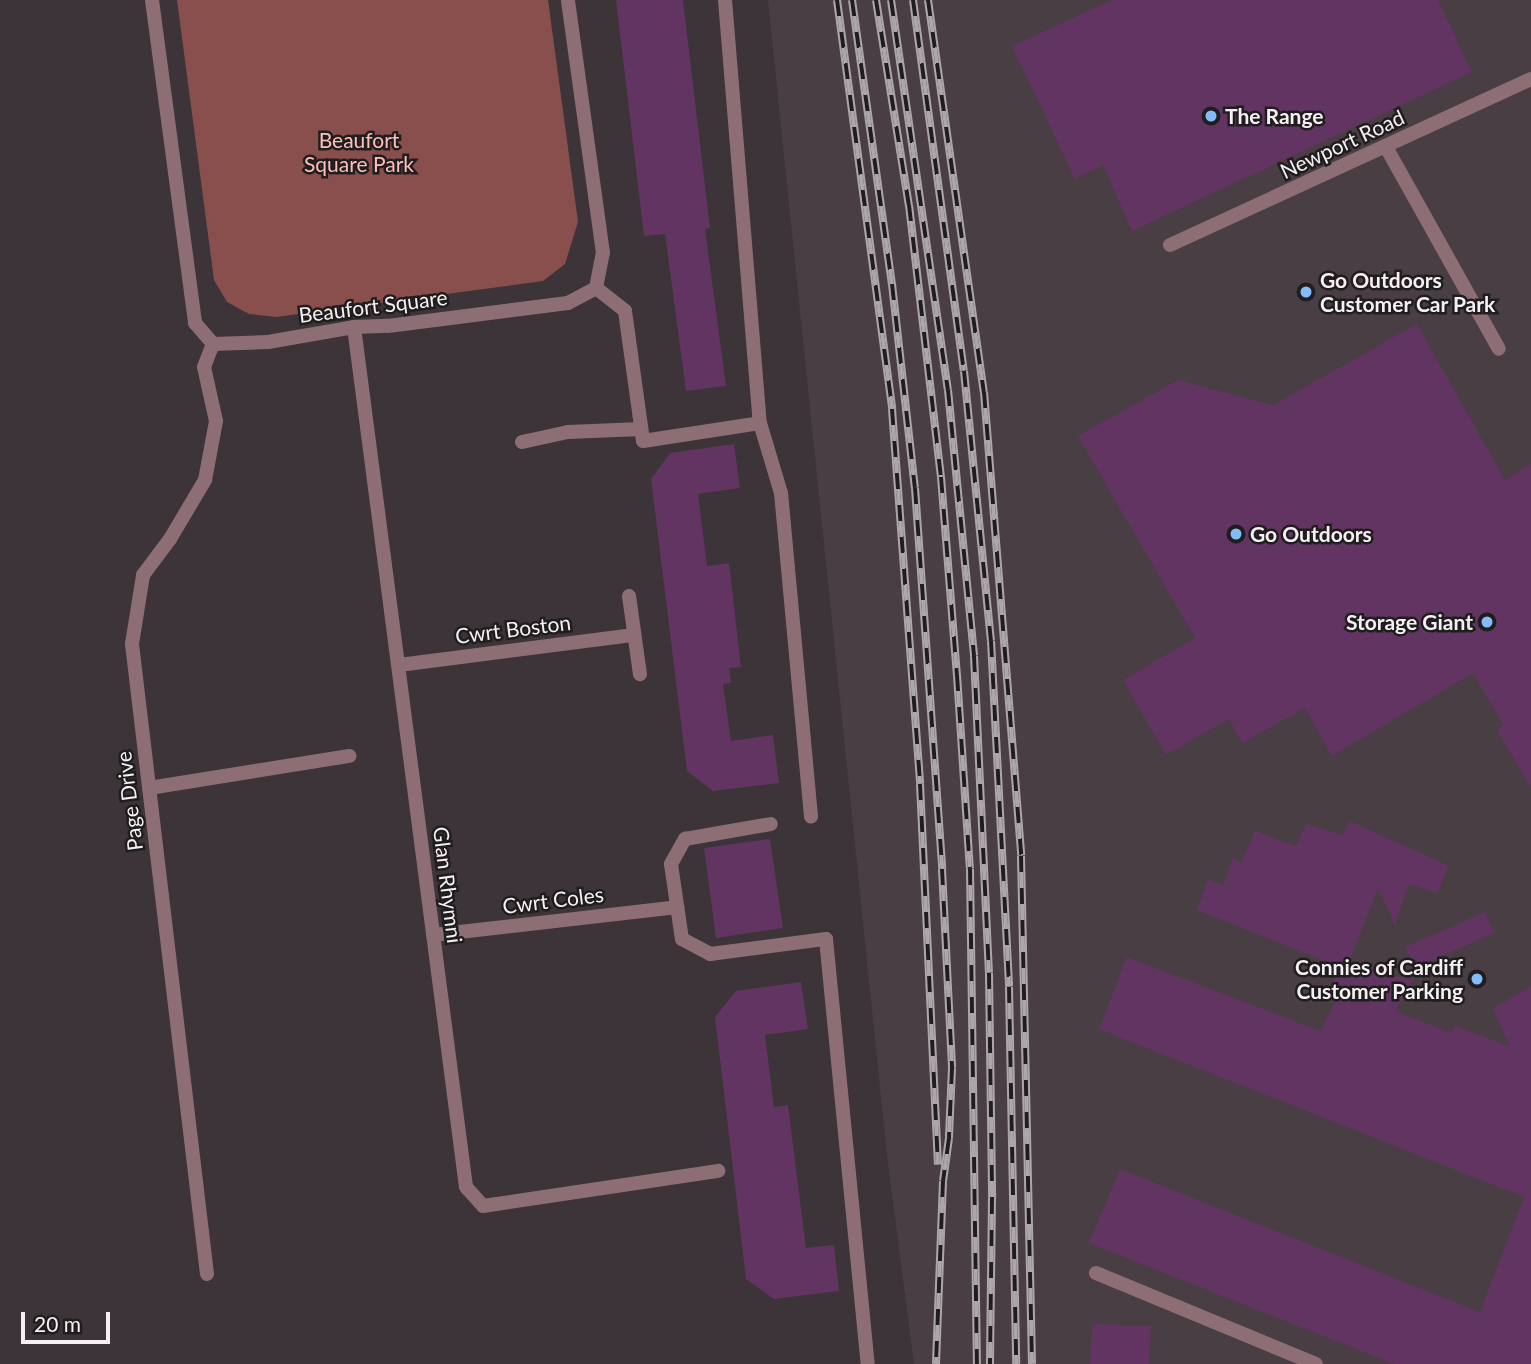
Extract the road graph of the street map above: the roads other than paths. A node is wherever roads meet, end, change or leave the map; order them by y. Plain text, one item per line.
1 (152, 0) edge
2 (568, 0) edge
3 (725, 0) edge
4 (1531, 79) edge
5 (1386, 147) junction
6 (1170, 246) dead end
7 (596, 289) junction
8 (354, 327) junction
9 (213, 344) junction
10 (1499, 349) dead end
11 (760, 423) junction
12 (641, 429) junction
13 (522, 442) dead end
14 (629, 596) dead end
15 (632, 635) junction
16 (399, 665) junction
17 (640, 674) dead end
18 (349, 756) dead end
19 (149, 788) junction
20 (811, 817) dead end
21 (771, 824) dead end
22 (677, 907) junction
23 (433, 935) junction
24 (718, 1171) dead end
25 (1096, 1273) dead end
26 (206, 1274) dead end
27 (868, 1364) edge
28 (1316, 1364) edge

1 - 9 street
2 - 7 street
3 - 11 street
4 - 5 street, Newport Road
5 - 6 street, Newport Road
5 - 10 street
7 - 8 street, Beaufort Square
7 - 12 street
8 - 9 street, Beaufort Square
8 - 16 street, Glan Rhymni
9 - 19 street, Page Drive
11 - 12 street
11 - 20 street
12 - 13 street
14 - 15 street
15 - 16 street, Cwrt Boston
15 - 17 street
16 - 23 street, Glan Rhymni
18 - 19 street
19 - 26 street, Page Drive
21 - 22 street
22 - 23 street, Cwrt Coles
22 - 27 street
23 - 24 street, Glan Rhymni
25 - 28 street

